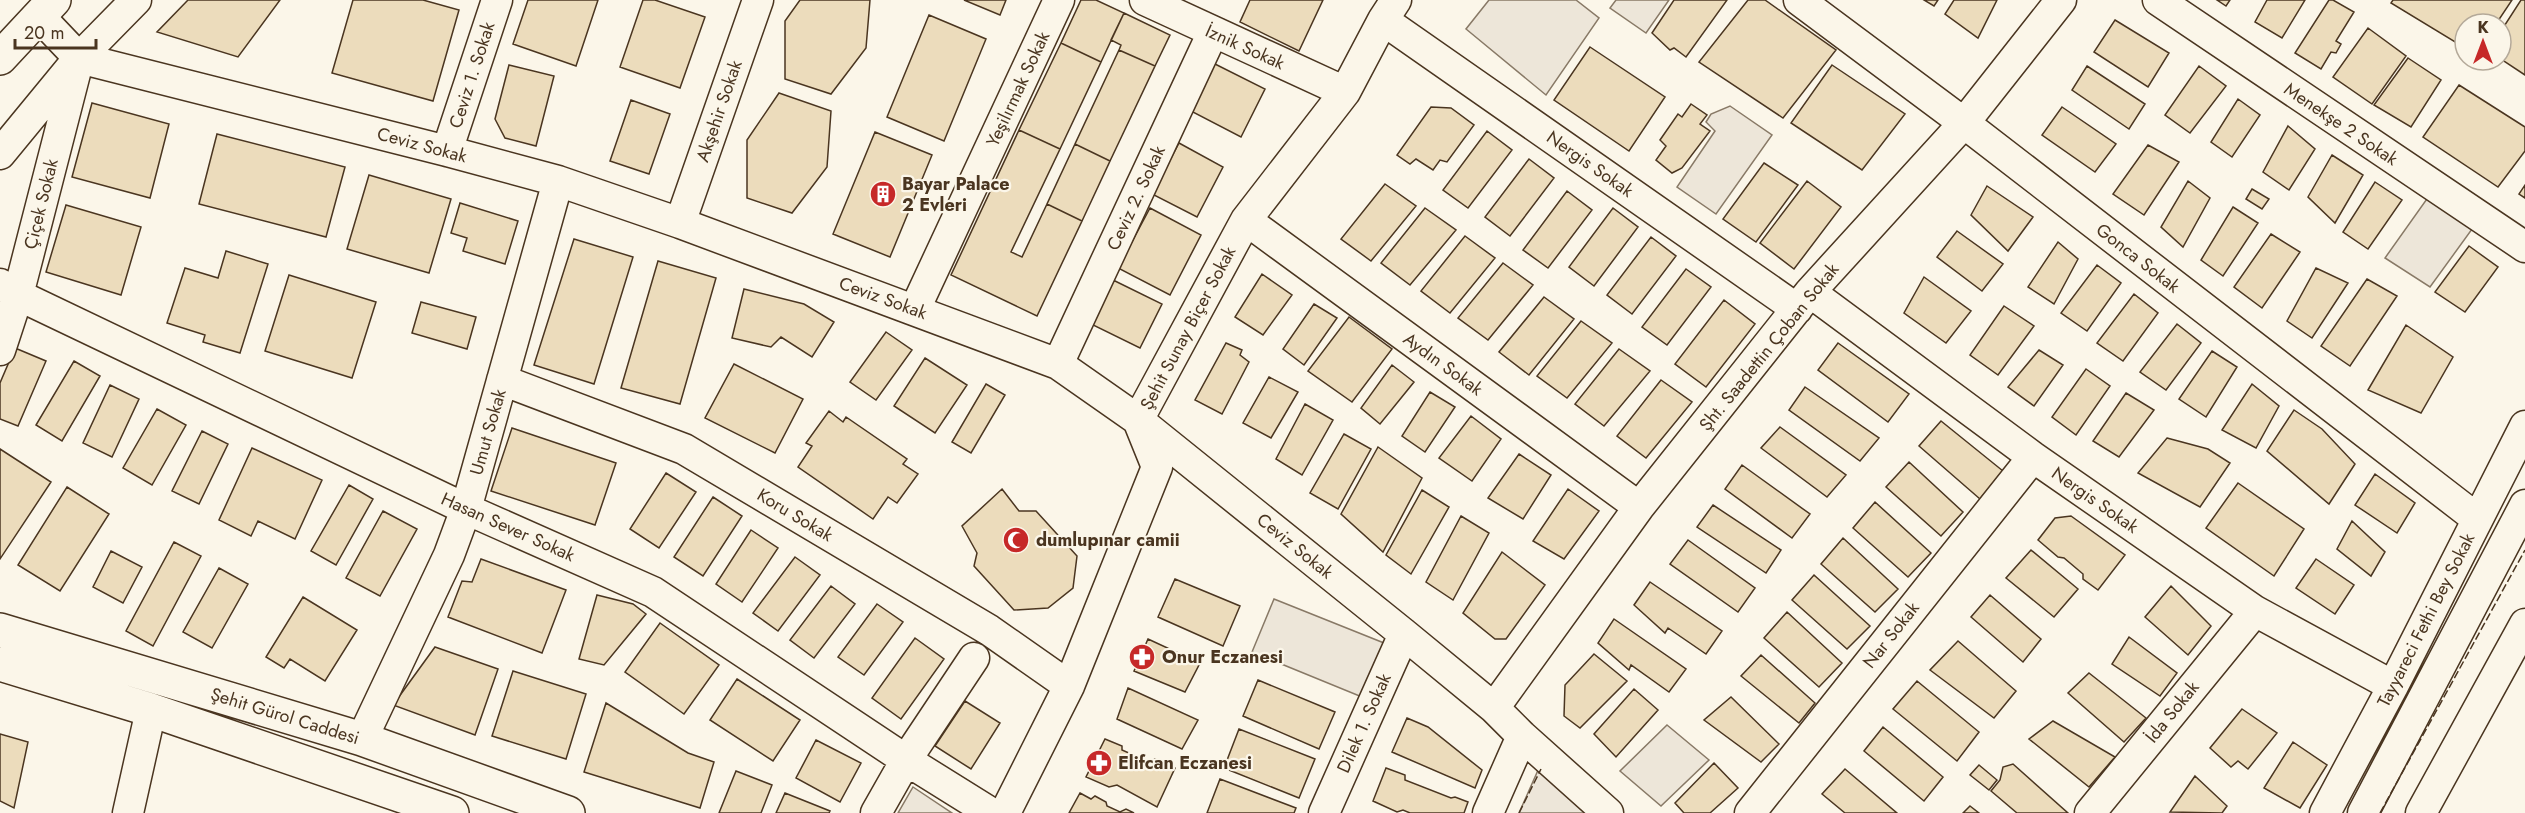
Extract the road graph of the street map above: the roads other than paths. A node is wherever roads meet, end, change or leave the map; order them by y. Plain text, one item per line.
1 (136, 0) edge
2 (497, 0) edge
3 (758, 0) edge
4 (1059, 0) edge
5 (1145, 0) edge
6 (1798, 0) edge
7 (2061, 0) edge
8 (2158, 0) edge
9 (47, 8) edge
10 (1390, 10) edge
11 (1213, 32) junction
12 (79, 57) junction
13 (0, 58) edge
14 (1346, 92) junction
15 (1964, 123) junction
16 (447, 151) junction
17 (0, 154) edge
18 (558, 182) junction
19 (1246, 220) junction
20 (680, 223) junction
21 (2525, 248) edge
22 (9, 290) edge
23 (1803, 300) junction
24 (915, 309) junction
25 (0, 350) edge
26 (1058, 364) junction
27 (502, 380) junction
28 (1138, 420) junction
29 (2525, 426) edge
30 (2033, 457) junction
31 (2525, 505) edge
32 (1639, 507) junction
33 (466, 509) junction
34 (2476, 518) junction
35 (2254, 611) junction
36 (2525, 624) edge
37 (0, 630) edge
38 (1404, 634) junction
39 (974, 658) dead end
40 (0, 664) edge
41 (1069, 686) junction
42 (2393, 686) junction
43 (1494, 708) junction
44 (151, 710) junction
45 (1522, 736) junction
46 (362, 739) junction
47 (906, 760) junction
48 (128, 813) edge
49 (452, 813) edge
50 (568, 813) edge
51 (876, 813) edge
52 (991, 813) edge
53 (1005, 813) edge
54 (1324, 813) edge
55 (1488, 813) edge
56 (1608, 813) edge
57 (1750, 813) edge
58 (2090, 813) edge
59 (2325, 813) edge
60 (2363, 813) edge
61 (2421, 813) edge

1 - 12 street
2 - 16 street, Ceviz 1. Sokak
3 - 20 street, Akşehir Sokak
4 - 24 street, Yeşilırmak Sokak
5 - 11 street, İznik Sokak
6 - 15 street, Gonca Sokak
7 - 15 street, Şht. Saadettin Çoban Sokak
8 - 21 street, Menekşe 2 Sokak
9 - 12 street
9 - 13 main road
10 - 14 street, Şehit Sunay Biçer Sokak
10 - 23 street, Nergis Sokak
11 - 14 street, İznik Sokak
11 - 26 street, Ceviz 2. Sokak
12 - 16 street, Ceviz Sokak
12 - 17 street
12 - 22 street, Çiçek Sokak
14 - 19 street, Şehit Sunay Biçer Sokak
15 - 23 street, Şht. Saadettin Çoban Sokak
15 - 34 street, Gonca Sokak
16 - 18 street, Ceviz Sokak
18 - 20 street, Ceviz Sokak
18 - 27 street, Umut Sokak
19 - 28 street, Şehit Sunay Biçer Sokak
19 - 32 street, Aydın Sokak
20 - 24 street, Ceviz Sokak
22 - 25 street, Çiçek Sokak
22 - 33 street, Hasan Sever Sokak
23 - 30 street, Nergis Sokak
23 - 32 street, Şht. Saadettin Çoban Sokak
24 - 26 street, Ceviz Sokak
26 - 28 street, Ceviz Sokak
27 - 33 street, Umut Sokak
27 - 41 street, Koru Sokak
28 - 38 street, Ceviz Sokak
28 - 41 street, Şehit Sunay Biçer Sokak
29 - 34 street, Tayyareci Fethi Bey Sokak
30 - 35 street, Nergis Sokak
30 - 57 street, Nar Sokak
31 - 60 street, Tayyareci Fethi Bey Sokak
32 - 43 street, Şht. Saadettin Çoban Sokak
33 - 46 street, Umut Sokak
33 - 47 street, Hasan Sever Sokak
34 - 42 street, Tayyareci Fethi Bey Sokak
35 - 42 street, Nergis Sokak
35 - 58 street, İda Sokak
36 - 61 street
37 - 46 main road, Şehit Gürol Caddesi
38 - 43 street, Ceviz Sokak
38 - 54 street, Dilek 1. Sokak
39 - 47 street
40 - 44 main road, Şehit Gürol Caddesi
41 - 53 street, Şehit Sunay Biçer Sokak
42 - 59 street, Tayyareci Fethi Bey Sokak
43 - 45 street, Ceviz Sokak
44 - 48 street
44 - 49 main road, Şehit Gürol Caddesi
45 - 55 street
45 - 56 street, Ceviz Sokak
46 - 50 main road, Şehit Gürol Caddesi
47 - 51 street
47 - 52 street, Hasan Sever Sokak

